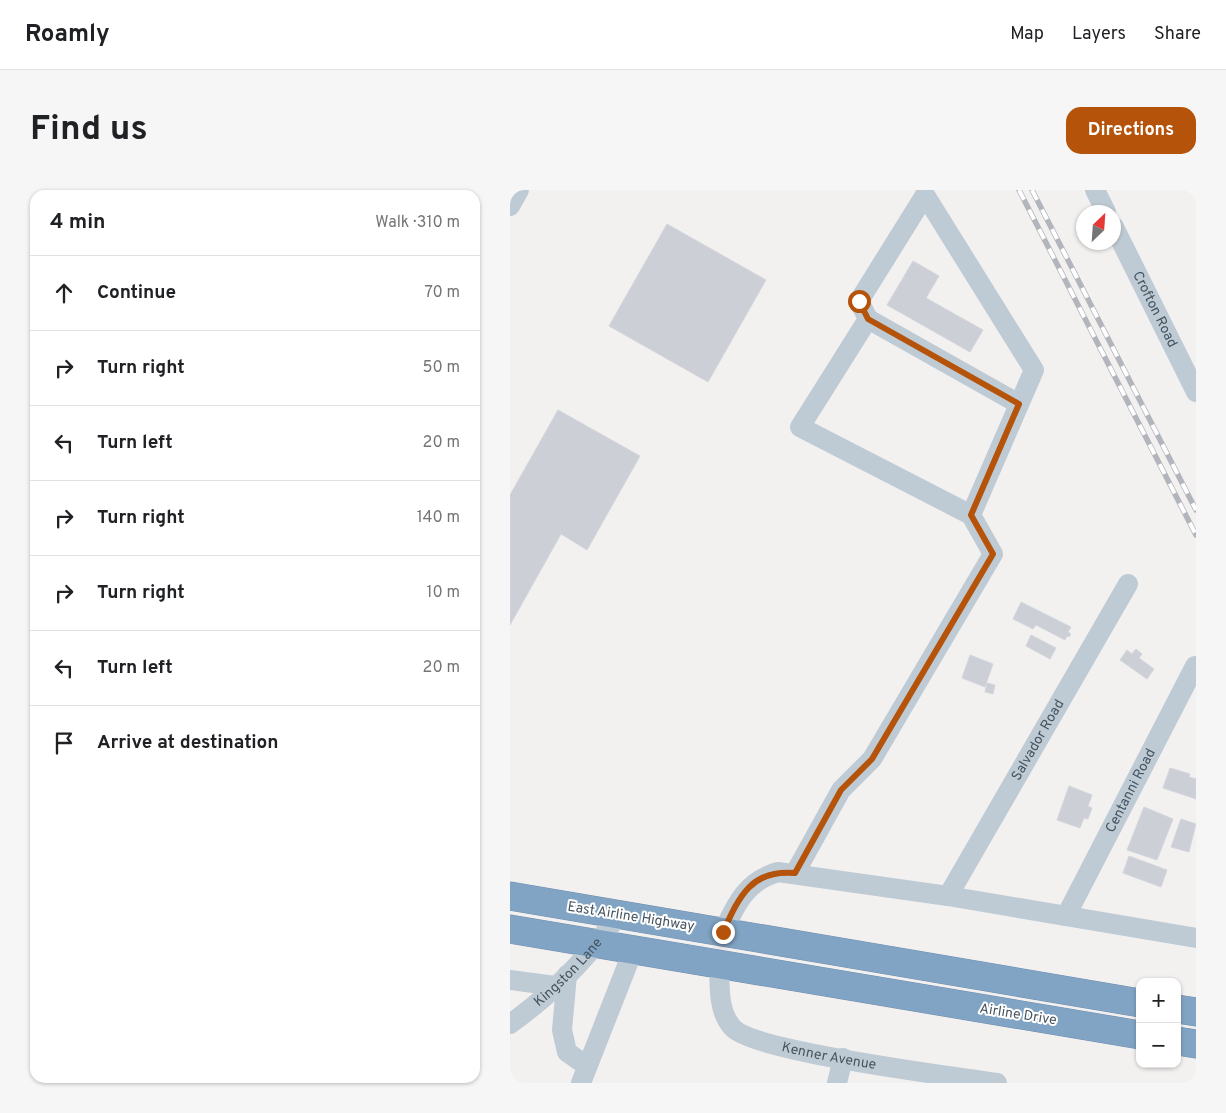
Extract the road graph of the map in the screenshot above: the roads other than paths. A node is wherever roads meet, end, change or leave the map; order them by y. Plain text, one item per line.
1 (519, 190) edge
2 (1095, 190) edge
3 (1102, 205) edge
4 (510, 206) edge
5 (1121, 241) edge
6 (868, 319) junction
7 (1196, 392) edge
8 (1019, 404) junction
9 (971, 515) junction
10 (1128, 584) dead end
11 (1195, 666) edge
12 (795, 873) junction
13 (510, 896) edge
14 (948, 896) junction
15 (618, 914) junction
16 (1066, 916) junction
17 (510, 929) edge
18 (723, 932) junction
19 (1196, 938) edge
20 (599, 942) junction
21 (634, 948) junction
22 (719, 963) junction
23 (510, 980) edge
24 (561, 981) junction
25 (1136, 1002) edge
26 (1181, 1010) edge
27 (1196, 1012) edge
28 (510, 1024) edge
29 (1136, 1034) edge
30 (1181, 1042) edge
31 (1196, 1044) edge
32 (842, 1058) junction
33 (584, 1075) edge
34 (951, 1079) edge
35 (837, 1083) edge
36 (996, 1083) edge

1 - 4 street
2 - 3 street
5 - 7 street, Crofton Road
6 - 8 street
6 - 8 street
6 - 9 street
8 - 9 street
9 - 12 street
10 - 14 street, Salvador Road
11 - 16 street, Centanni Road
12 - 14 street
12 - 18 street
13 - 15 highway, East Airline Highway
14 - 16 street
15 - 18 highway, East Airline Highway
15 - 20 street, Kingston Lane
16 - 19 street
17 - 20 highway
18 - 25 highway, East Airline Highway
20 - 21 highway
20 - 24 street, Kingston Lane
21 - 22 highway
21 - 33 street
22 - 29 highway, Airline Drive
22 - 32 street, Kenner Avenue
23 - 24 street
24 - 28 street, Kingston Lane
24 - 33 street
26 - 27 highway
30 - 31 highway
32 - 34 street, Kenner Avenue
32 - 35 street
34 - 36 street, Kenner Avenue

